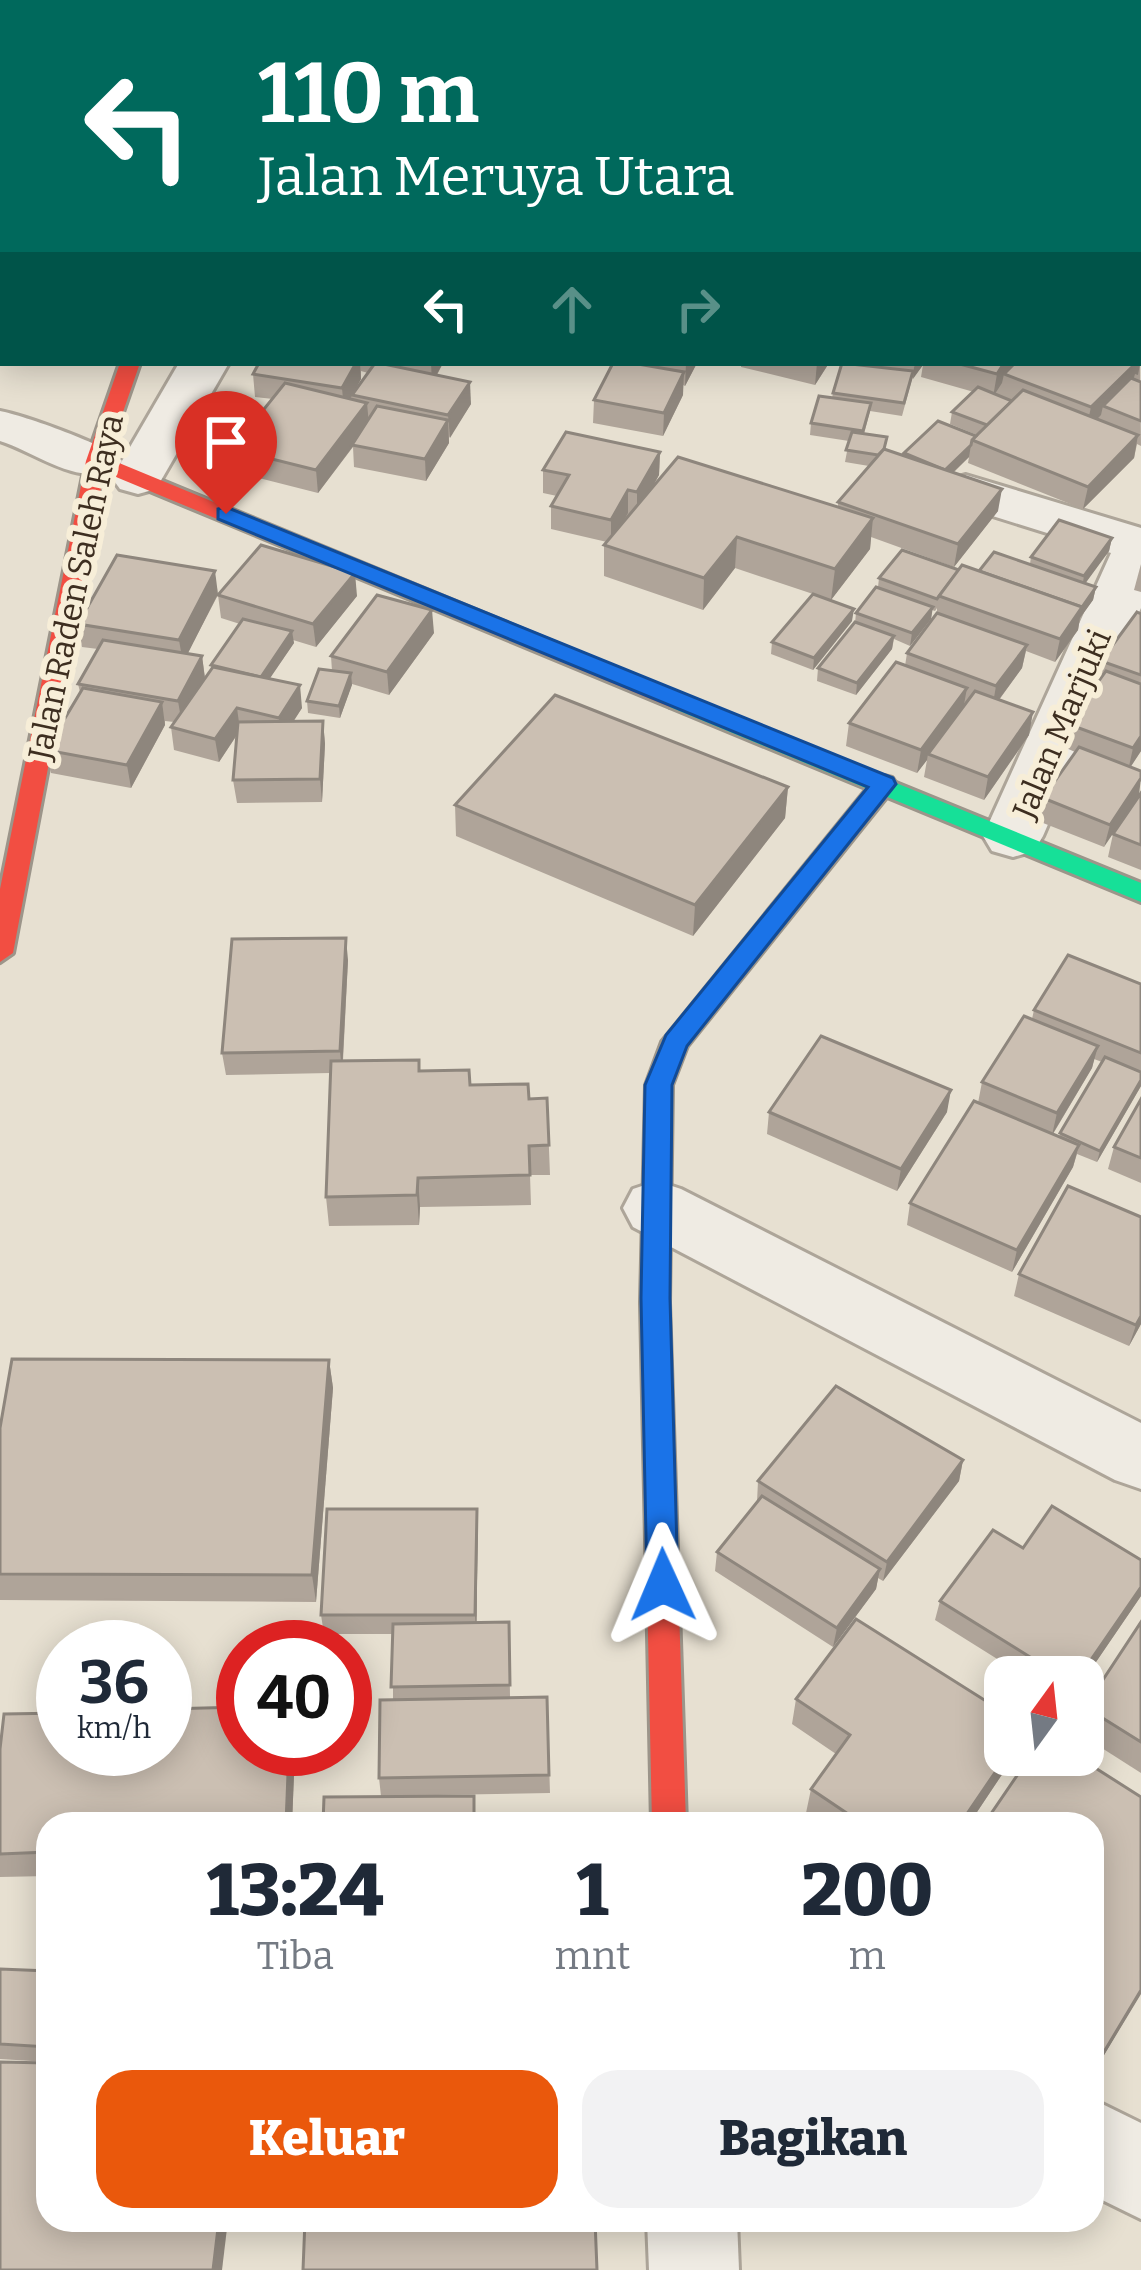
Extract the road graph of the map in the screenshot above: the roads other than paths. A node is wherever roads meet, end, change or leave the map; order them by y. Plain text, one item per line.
1 (130, 366) edge
2 (202, 366) edge
3 (0, 426) edge
4 (117, 470) junction
5 (966, 491) edge
6 (1141, 545) edge
7 (884, 784) junction
8 (1013, 836) junction
9 (1141, 893) edge
10 (0, 953) edge
11 (657, 1208) junction
12 (1141, 1458) edge
13 (669, 1812) edge
14 (1104, 2151) edge
15 (1141, 2176) edge
16 (692, 2232) edge
17 (694, 2270) edge

1 - 4 main road, Jalan Raden Saleh Raya
2 - 4 street
3 - 4 street
4 - 7 main road
4 - 10 main road, Jalan Raden Saleh Raya
5 - 6 street
6 - 8 street, Jalan Marjuki
7 - 8 main road
7 - 11 main road
8 - 9 main road
11 - 12 street
11 - 13 main road
14 - 15 street
16 - 17 street

